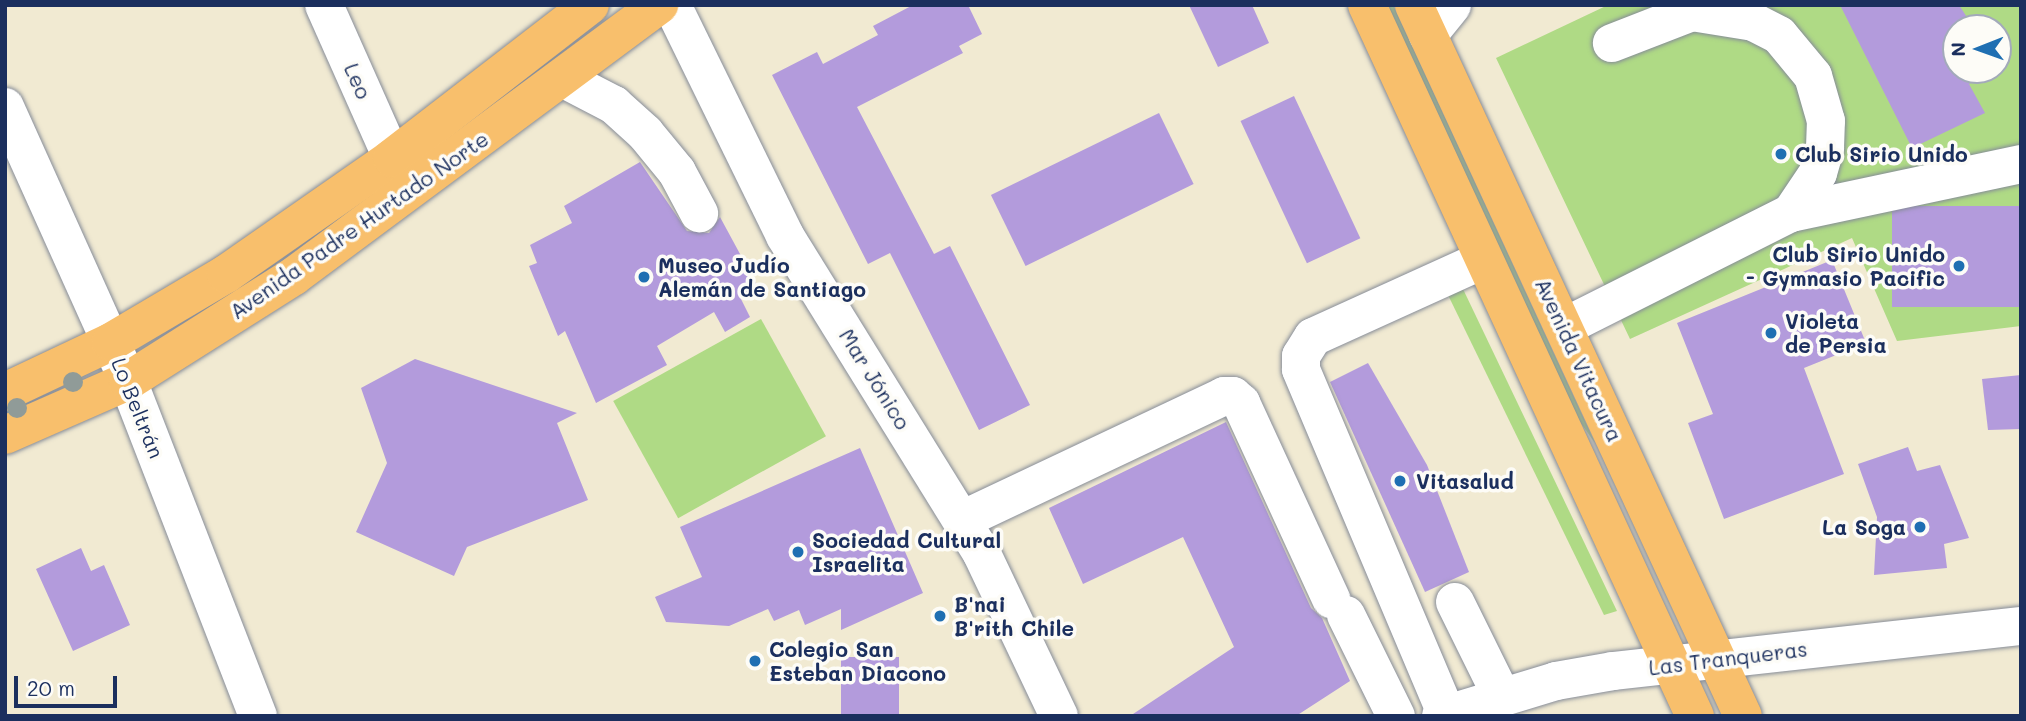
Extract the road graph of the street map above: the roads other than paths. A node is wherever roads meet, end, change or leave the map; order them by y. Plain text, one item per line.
1 (324, 5) edge
2 (590, 5) edge
3 (659, 5) edge
4 (672, 5) edge
5 (1367, 5) edge
6 (1452, 5) edge
7 (1421, 20) edge
8 (1612, 43) dead end
9 (562, 78) junction
10 (5, 107) edge
11 (392, 158) junction
12 (2021, 164) edge
13 (699, 213) dead end
14 (1791, 213) junction
15 (1483, 260) junction
16 (1564, 327) junction
17 (111, 342) junction
18 (128, 381) junction
19 (5, 391) edge
20 (5, 435) edge
21 (962, 520) junction
22 (1455, 602) dead end
23 (2021, 626) edge
24 (1718, 659) junction
25 (1671, 664) junction
26 (1501, 695) junction
27 (257, 715) edge
28 (1443, 715) edge
29 (1059, 716) edge
30 (1395, 716) edge
31 (1695, 716) edge
32 (1743, 716) edge

1 - 11 street, Leo
2 - 11 main road, Avenida Padre Hurtado Norte
3 - 9 main road, Avenida Padre Hurtado Norte
4 - 21 street, Mar Jónico
5 - 15 main road
6 - 7 street
7 - 16 main road, Avenida Vitacura
8 - 14 street
9 - 13 street
9 - 18 main road, Avenida Padre Hurtado Norte
10 - 17 street, Lo Beltrán
11 - 17 main road, Avenida Padre Hurtado Norte
12 - 14 street
14 - 16 street
15 - 25 main road
15 - 28 street
16 - 24 main road, Avenida Vitacura
17 - 18 street, Lo Beltrán
17 - 19 main road, Avenida Padre Hurtado Norte
18 - 20 main road, Avenida Padre Hurtado Norte
18 - 27 street, Lo Beltrán
21 - 29 street, Mar Jónico
21 - 30 street
22 - 26 street
23 - 24 street, Las Tranqueras
24 - 25 street, Las Tranqueras
24 - 32 main road, Avenida Vitacura
25 - 26 street, Las Tranqueras
25 - 31 main road
26 - 28 street, Las Tranqueras

